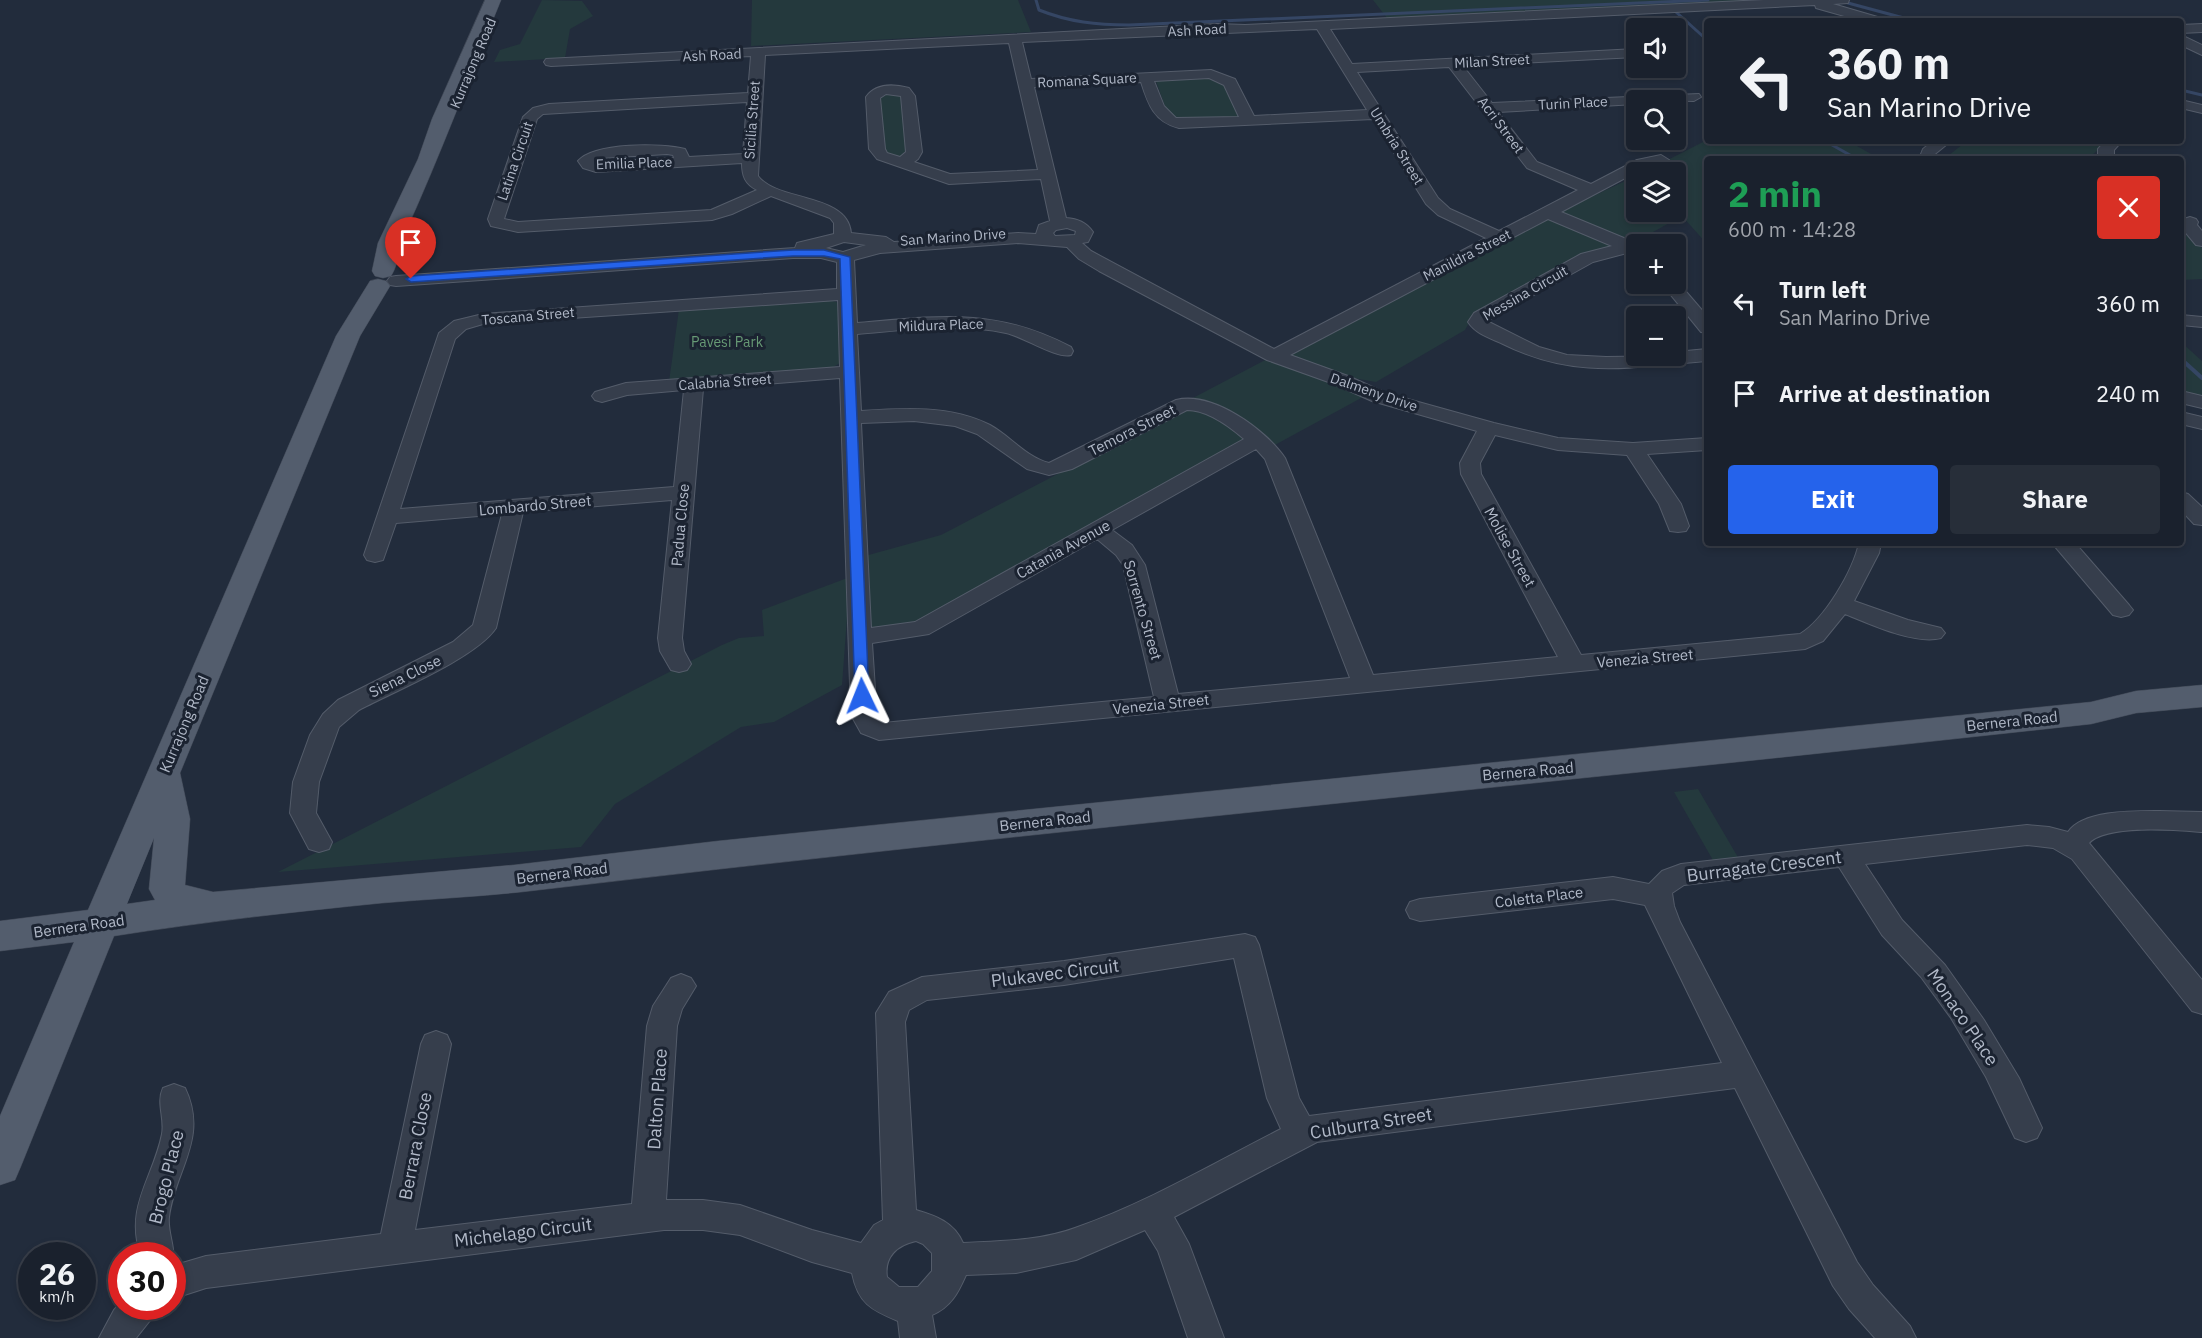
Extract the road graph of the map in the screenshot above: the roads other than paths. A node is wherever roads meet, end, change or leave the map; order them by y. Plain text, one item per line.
1 (494, 0) edge
2 (500, 0) edge
3 (1843, 0) edge
4 (1817, 1) edge
5 (1865, 18) edge
6 (1321, 25) junction
7 (2202, 28) edge
8 (2184, 29) edge
9 (1015, 39) junction
10 (2184, 41) edge
11 (2202, 51) edge
12 (758, 53) junction
13 (1626, 54) edge
14 (551, 62) dead end
15 (1453, 63) junction
16 (1348, 68) junction
17 (1146, 76) junction
18 (1027, 83) junction
19 (753, 97) junction
20 (1694, 97) dead end
21 (2184, 105) edge
22 (1488, 108) junction
23 (2202, 110) edge
24 (1376, 114) junction
25 (1249, 121) junction
26 (443, 124) junction
27 (1939, 144) edge
28 (1927, 156) edge
29 (750, 158) junction
30 (1661, 160) dead end
31 (683, 161) junction
32 (903, 162) junction
33 (1046, 174) junction
34 (770, 190) junction
35 (1592, 190) junction
36 (1550, 213) junction
37 (2191, 222) edge
38 (1051, 230) junction
39 (1500, 238) junction
40 (2202, 240) edge
41 (1071, 242) joint
42 (1626, 246) edge
43 (843, 247) junction
44 (1626, 251) edge
45 (389, 278) junction
46 (845, 294) junction
47 (1679, 294) edge
48 (2184, 320) edge
49 (2202, 322) edge
50 (1704, 324) edge
51 (847, 330) junction
52 (1064, 351) dead end
53 (1704, 355) edge
54 (1274, 356) junction
55 (848, 372) junction
56 (694, 384) junction
57 (602, 396) dead end
58 (2184, 398) edge
59 (2202, 402) edge
60 (852, 418) junction
61 (1489, 428) junction
62 (1259, 440) junction
63 (1704, 444) edge
64 (1633, 449) junction
65 (682, 493) junction
66 (2184, 502) edge
67 (514, 507) junction
68 (2194, 516) edge
69 (387, 517) junction
70 (1678, 526) dead end
71 (1098, 530) junction
72 (1869, 546) edge
73 (2066, 546) edge
74 (375, 555) dead end
75 (1839, 604) junction
76 (2121, 610) dead end
77 (1933, 633) dead end
78 (860, 637) junction
79 (679, 664) dead end
80 (1574, 664) junction
81 (1365, 685) junction
82 (2202, 696) edge
83 (1168, 704) junction
84 (2091, 713) junction
85 (2202, 713) edge
86 (163, 772) junction
87 (2202, 822) edge
88 (319, 842) dead end
89 (2074, 846) junction
90 (1845, 856) junction
91 (1658, 896) junction
92 (214, 906) junction
93 (1420, 910) dead end
94 (101, 923) junction
95 (0, 936) edge
96 (681, 986) dead end
97 (2202, 1002) edge
98 (436, 1044) dead end
99 (1743, 1074) junction
100 (174, 1098) dead end
101 (2026, 1128) dead end
102 (1303, 1133) junction
103 (0, 1166) edge
104 (1152, 1210) junction
105 (648, 1216) junction
106 (900, 1228) junction
107 (152, 1242) edge
108 (394, 1248) junction
109 (952, 1259) junction
110 (869, 1261) junction
111 (186, 1278) edge
112 (913, 1304) junction
113 (128, 1320) edge
114 (117, 1338) edge
115 (918, 1338) edge
116 (1206, 1338) edge
117 (1898, 1338) edge

1 - 26 main road, Kurrajong Road
2 - 26 main road, Kurrajong Road
3 - 4 street, Ash Road
4 - 5 street
4 - 6 street, Ash Road
6 - 9 street, Ash Road
6 - 16 street, Umbria Street
7 - 8 street
9 - 12 street, Ash Road
9 - 18 street
10 - 11 street
12 - 14 street, Ash Road
12 - 19 street, Sicilia Street
13 - 15 street, Milan Street
15 - 16 street, Milan Street
15 - 22 street, Acri Street
16 - 24 street, Umbria Street
17 - 18 street, Romana Square
17 - 25 street, Romana Square
17 - 25 street, Romana Square
18 - 33 street
19 - 29 street, Sicilia Street
19 - 34 street, Latina Circuit
20 - 22 street, Turin Place
21 - 23 street
22 - 35 street, Acri Street
24 - 25 street, Romana Square
24 - 39 street, Umbria Street
26 - 45 main road, Kurrajong Road
27 - 28 street
29 - 31 street, Emilia Place
29 - 34 street, Sicilia Street
30 - 35 street, Manildra Street
31 - 31 street, Emilia Place
32 - 32 street
32 - 33 street
33 - 38 street
34 - 43 street, Sicilia Street
35 - 36 street, Manildra Street
36 - 39 street, Manildra Street
36 - 42 street
37 - 40 street
38 - 41 street, San Marino Drive
38 - 43 street, San Marino Drive
39 - 54 street, Manildra Street
41 - 54 street, Dalmeny Drive
43 - 45 street, San Marino Drive
43 - 46 street, Venezia Street
44 - 53 street, Messina Circuit
45 - 86 main road, Kurrajong Road
46 - 51 street, Venezia Street
46 - 69 street, Toscana Street
47 - 50 street
48 - 49 street
51 - 52 street, Mildura Place
51 - 55 street, Venezia Street
54 - 61 street, Dalmeny Drive
55 - 56 street, Calabria Street
55 - 60 street, Venezia Street
56 - 57 street, Calabria Street
56 - 65 street, Padua Close
58 - 59 street
60 - 62 street, Temora Street
60 - 78 street, Venezia Street
61 - 64 street, Dalmeny Drive
61 - 80 street, Molise Street
62 - 71 street, Catania Avenue
62 - 81 street, Temora Street
63 - 64 street, Dalmeny Drive
64 - 70 street
65 - 67 street, Lombardo Street
65 - 79 street, Padua Close
66 - 68 street
67 - 69 street, Lombardo Street
67 - 88 street, Siena Close
69 - 74 street, Toscana Street
71 - 78 street, Catania Avenue
71 - 83 street, Sorrento Street
72 - 75 street, Venezia Street
73 - 76 street
75 - 77 street
75 - 80 street, Venezia Street
78 - 83 street, Venezia Street
80 - 81 street, Venezia Street
81 - 83 street, Venezia Street
82 - 84 main road, Bernera Road
84 - 85 main road, Bernera Road
84 - 92 main road, Bernera Road
86 - 92 main road
86 - 94 main road, Kurrajong Road
87 - 89 street
89 - 90 street, Burragate Crescent
89 - 97 street, Burragate Crescent
90 - 91 street, Burragate Crescent
90 - 101 street, Monaco Place
91 - 93 street, Coletta Place
91 - 99 street
92 - 94 main road, Bernera Road
94 - 95 main road, Bernera Road
94 - 103 main road, Kurrajong Road
96 - 105 street, Dalton Place
98 - 108 street, Berrara Close
99 - 102 street, Culburra Street
99 - 117 street
100 - 107 street, Brogo Place
102 - 104 street, Culburra Street
102 - 106 street, Plukavec Circuit
104 - 109 street, Culburra Street
104 - 116 street
105 - 108 street, Michelago Circuit
105 - 110 street, Michelago Circuit
106 - 109 street
106 - 110 street
108 - 111 street, Michelago Circuit
109 - 112 street
110 - 112 street
112 - 115 street
113 - 114 street

